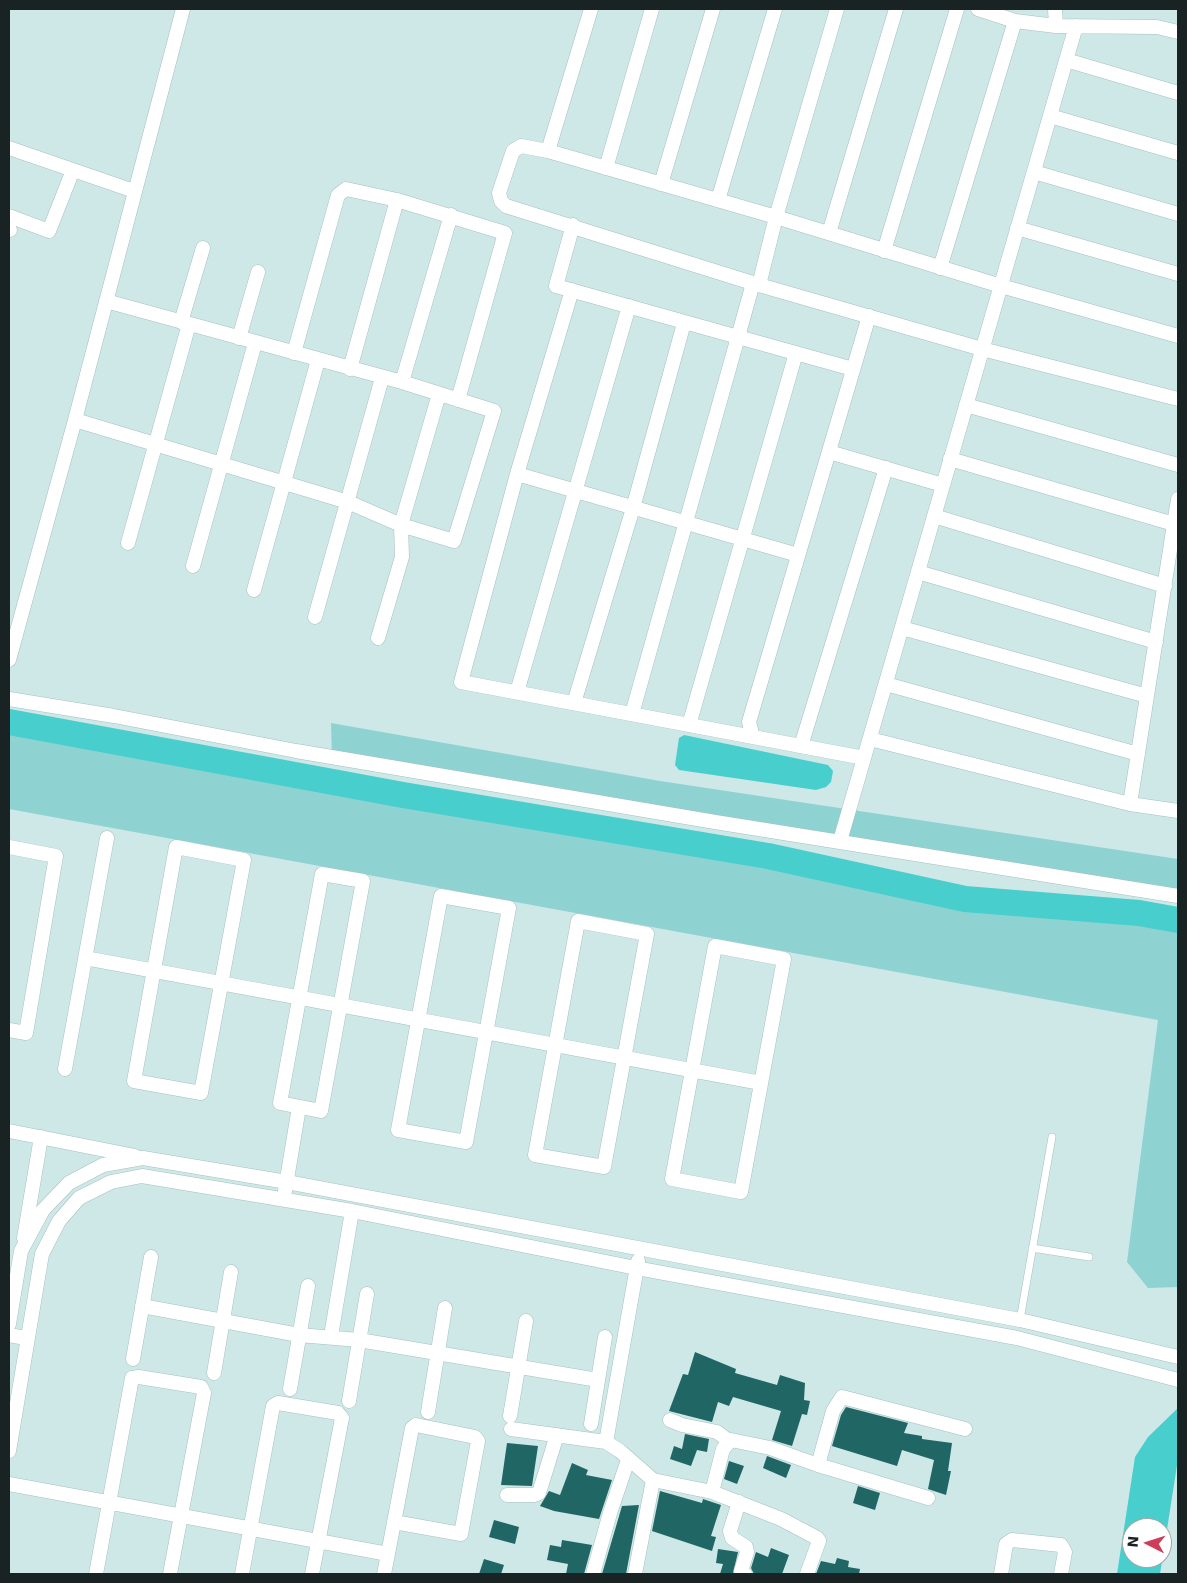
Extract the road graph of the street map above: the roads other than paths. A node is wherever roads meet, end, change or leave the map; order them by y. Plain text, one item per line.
1 (183, 9) edge
2 (591, 9) edge
3 (652, 9) edge
4 (713, 9) edge
5 (775, 9) edge
6 (837, 9) edge
7 (896, 9) edge
8 (957, 9) edge
9 (978, 9) edge
10 (1055, 9) edge
11 (1015, 21) junction
12 (1056, 26) junction
13 (1076, 26) junction
14 (1178, 32) edge
15 (1066, 60) junction
16 (1178, 93) edge
17 (1050, 116) junction
18 (9, 148) edge
19 (548, 151) junction
20 (1178, 153) edge
21 (606, 168) junction
22 (72, 170) junction
23 (1034, 172) junction
24 (661, 184) junction
25 (134, 191) junction
26 (397, 200) junction
27 (718, 200) junction
28 (1178, 214) edge
29 (9, 216) edge
30 (451, 216) junction
31 (776, 217) junction
32 (573, 225) junction
33 (1017, 228) junction
34 (829, 233) junction
35 (203, 248) dead end
36 (884, 251) junction
37 (940, 268) junction
38 (258, 272) dead end
39 (1178, 274) edge
40 (756, 284) junction
41 (1001, 286) junction
42 (572, 290) junction
43 (106, 301) junction
44 (628, 306) junction
45 (869, 316) junction
46 (185, 323) junction
47 (684, 323) junction
48 (1178, 336) edge
49 (738, 337) junction
50 (239, 338) junction
51 (255, 342) junction
52 (982, 350) junction
53 (294, 353) junction
54 (796, 353) junction
55 (318, 360) junction
56 (350, 369) junction
57 (853, 369) junction
58 (382, 378) junction
59 (402, 382) junction
60 (439, 394) junction
61 (1178, 399) edge
62 (458, 400) junction
63 (966, 405) junction
64 (75, 420) junction
65 (156, 445) junction
66 (829, 452) junction
67 (950, 459) junction
68 (220, 463) junction
69 (1178, 465) edge
70 (886, 468) junction
71 (517, 474) junction
72 (283, 482) junction
73 (943, 485) junction
74 (574, 491) junction
75 (1178, 499) edge
76 (348, 502) junction
77 (633, 508) junction
78 (934, 516) junction
79 (686, 523) junction
80 (1174, 524) junction
81 (401, 525) junction
82 (741, 539) junction
83 (128, 543) dead end
84 (798, 555) junction
85 (193, 566) dead end
86 (918, 572) junction
87 (1165, 586) junction
88 (254, 590) dead end
89 (315, 617) dead end
90 (902, 628) junction
91 (378, 638) dead end
92 (1156, 642) junction
93 (9, 660) edge
94 (886, 684) junction
95 (517, 692) junction
96 (1147, 696) junction
97 (9, 699) edge
98 (574, 703) junction
99 (632, 714) junction
100 (689, 725) junction
101 (753, 737) junction
102 (870, 739) junction
103 (801, 746) junction
104 (1138, 754) junction
105 (864, 758) junction
106 (1130, 804) junction
107 (1178, 811) edge
108 (107, 838) dead end
109 (840, 841) junction
110 (9, 847) edge
111 (1178, 896) edge
112 (85, 958) junction
113 (154, 971) junction
114 (221, 983) junction
115 (299, 998) junction
116 (340, 1005) junction
117 (418, 1020) junction
118 (9, 1030) edge
119 (486, 1032) junction
120 (556, 1045) junction
121 (624, 1058) junction
122 (65, 1069) dead end
123 (692, 1070) junction
124 (761, 1083) junction
125 (298, 1107) junction
126 (9, 1131) edge
127 (41, 1137) junction
128 (1052, 1137) dead end
129 (143, 1158) junction
130 (287, 1182) junction
131 (284, 1199) junction
132 (352, 1211) junction
133 (1032, 1248) junction
134 (639, 1250) junction
135 (22, 1251) junction
136 (151, 1257) dead end
137 (1089, 1258) dead end
138 (636, 1268) junction
139 (231, 1272) dead end
140 (308, 1286) dead end
141 (367, 1294) dead end
142 (142, 1306) junction
143 (445, 1308) dead end
144 (1020, 1320) junction
145 (526, 1321) dead end
146 (223, 1322) junction
147 (9, 1324) edge
148 (9, 1335) edge
149 (300, 1335) junction
150 (331, 1336) junction
151 (606, 1337) dead end
152 (26, 1338) junction
153 (359, 1340) junction
154 (438, 1352) junction
155 (1178, 1357) edge
156 (133, 1359) dead end
157 (518, 1366) junction
158 (214, 1373) dead end
159 (598, 1380) junction
160 (1178, 1380) edge
161 (290, 1389) dead end
162 (349, 1401) dead end
163 (428, 1412) dead end
164 (670, 1420) dead end
165 (591, 1424) dead end
166 (965, 1429) dead end
167 (557, 1435) junction
168 (729, 1441) junction
169 (606, 1442) junction
170 (9, 1452) edge
171 (628, 1460) junction
172 (818, 1465) junction
173 (653, 1480) junction
174 (9, 1484) edge
175 (712, 1492) junction
176 (507, 1495) dead end
177 (928, 1498) dead end
178 (108, 1502) junction
179 (739, 1502) junction
180 (181, 1516) junction
181 (394, 1522) junction
182 (250, 1530) junction
183 (317, 1541) junction
184 (388, 1554) junction
185 (96, 1574) edge
186 (170, 1574) edge
187 (242, 1574) edge
188 (312, 1574) edge
189 (384, 1574) edge
190 (593, 1574) edge
191 (635, 1574) edge
192 (745, 1574) edge
193 (807, 1574) edge
194 (1001, 1574) edge
195 (1062, 1574) edge

1 - 25 street
2 - 19 street
3 - 21 street
4 - 24 street
5 - 27 street
6 - 31 street
7 - 34 street
8 - 36 street
9 - 11 street
10 - 12 street
11 - 12 street
11 - 37 street
12 - 13 street
13 - 14 street
13 - 15 street
15 - 16 street
15 - 17 street
17 - 20 street
17 - 23 street
18 - 22 street
19 - 21 street
19 - 32 street
21 - 24 street
22 - 25 street
22 - 29 street
23 - 28 street
23 - 33 street
24 - 27 street
25 - 43 street
26 - 30 street
26 - 53 street
26 - 56 street
27 - 31 street
30 - 59 street
30 - 62 street
31 - 34 street
31 - 40 street
32 - 40 street
32 - 42 street
33 - 39 street
33 - 41 street
34 - 36 street
35 - 46 street
36 - 37 street
37 - 41 street
38 - 50 street
40 - 45 street
40 - 49 street
41 - 48 street
41 - 52 street
42 - 44 street
42 - 71 street
43 - 46 street
43 - 64 street
44 - 47 street
44 - 74 street
45 - 52 street
45 - 57 street
46 - 50 street
46 - 65 street
47 - 49 street
47 - 77 street
49 - 54 street
49 - 79 street
50 - 51 street
51 - 53 street
51 - 68 street
52 - 61 street
52 - 63 street
53 - 55 street
54 - 57 street
54 - 82 street
55 - 56 street
55 - 72 street
56 - 58 street
57 - 66 street
58 - 59 street
58 - 76 street
59 - 60 street
60 - 62 street
60 - 81 street
62 - 81 street
63 - 67 street
63 - 69 street
64 - 65 street
64 - 93 street
65 - 68 street
65 - 83 street
66 - 70 street
66 - 84 street
67 - 73 street
67 - 80 street
68 - 72 street
68 - 85 street
70 - 73 street
70 - 103 street
71 - 74 street
71 - 95 street
72 - 76 street
72 - 88 street
73 - 78 street
74 - 77 street
74 - 95 street
75 - 80 street
76 - 81 street
76 - 89 street
77 - 79 street
77 - 98 street
78 - 86 street
78 - 87 street
79 - 82 street
79 - 99 street
80 - 87 street
81 - 91 street
82 - 84 street
82 - 100 street
84 - 101 street
86 - 90 street
86 - 92 street
87 - 92 street
90 - 94 street
90 - 96 street
92 - 96 street
94 - 102 street
94 - 104 street
95 - 98 street
96 - 104 street
97 - 109 street
98 - 99 street
99 - 100 street
100 - 101 street
101 - 103 street
102 - 105 street
102 - 106 street
103 - 105 street
104 - 106 street
105 - 109 street
106 - 107 street
108 - 112 street
109 - 111 street
110 - 118 street
112 - 113 street
112 - 122 street
113 - 114 street
113 - 114 street
113 - 114 street
114 - 115 street
115 - 116 street
115 - 116 street
115 - 125 street
116 - 117 street
116 - 125 street
117 - 119 street
117 - 119 street
117 - 119 street
119 - 120 street
120 - 121 street
120 - 121 street
120 - 121 street
121 - 123 street
123 - 124 street
123 - 124 street
123 - 124 street
125 - 130 street
126 - 127 street
127 - 129 street
127 - 135 street
128 - 133 lane
129 - 130 street
129 - 135 street
130 - 131 street
130 - 134 street
131 - 132 street
131 - 152 street
132 - 138 street
132 - 150 street
133 - 137 lane
133 - 144 lane
134 - 138 street
134 - 144 street
135 - 147 street
136 - 142 street
138 - 160 street
138 - 169 street
139 - 146 street
140 - 149 street
141 - 153 street
142 - 146 street
142 - 156 street
143 - 154 street
144 - 155 street
145 - 157 street
146 - 149 street
146 - 158 street
148 - 152 street
149 - 150 street
149 - 161 street
150 - 153 street
151 - 159 street
152 - 170 street
153 - 154 street
153 - 162 street
154 - 157 street
154 - 163 street
157 - 159 street
157 - 167 street
159 - 165 street
164 - 168 street
166 - 172 street
167 - 169 street
167 - 176 street
168 - 172 street
168 - 175 street
169 - 171 street
171 - 173 street
171 - 190 street
172 - 177 street
173 - 175 street
173 - 191 street
174 - 178 street
175 - 179 street
178 - 180 street
178 - 180 street
178 - 185 street
179 - 192 street
179 - 193 street
180 - 182 street
180 - 186 street
181 - 181 street
181 - 184 street
182 - 183 street
182 - 183 street
182 - 187 street
183 - 184 street
183 - 188 street
184 - 189 street
194 - 195 street

